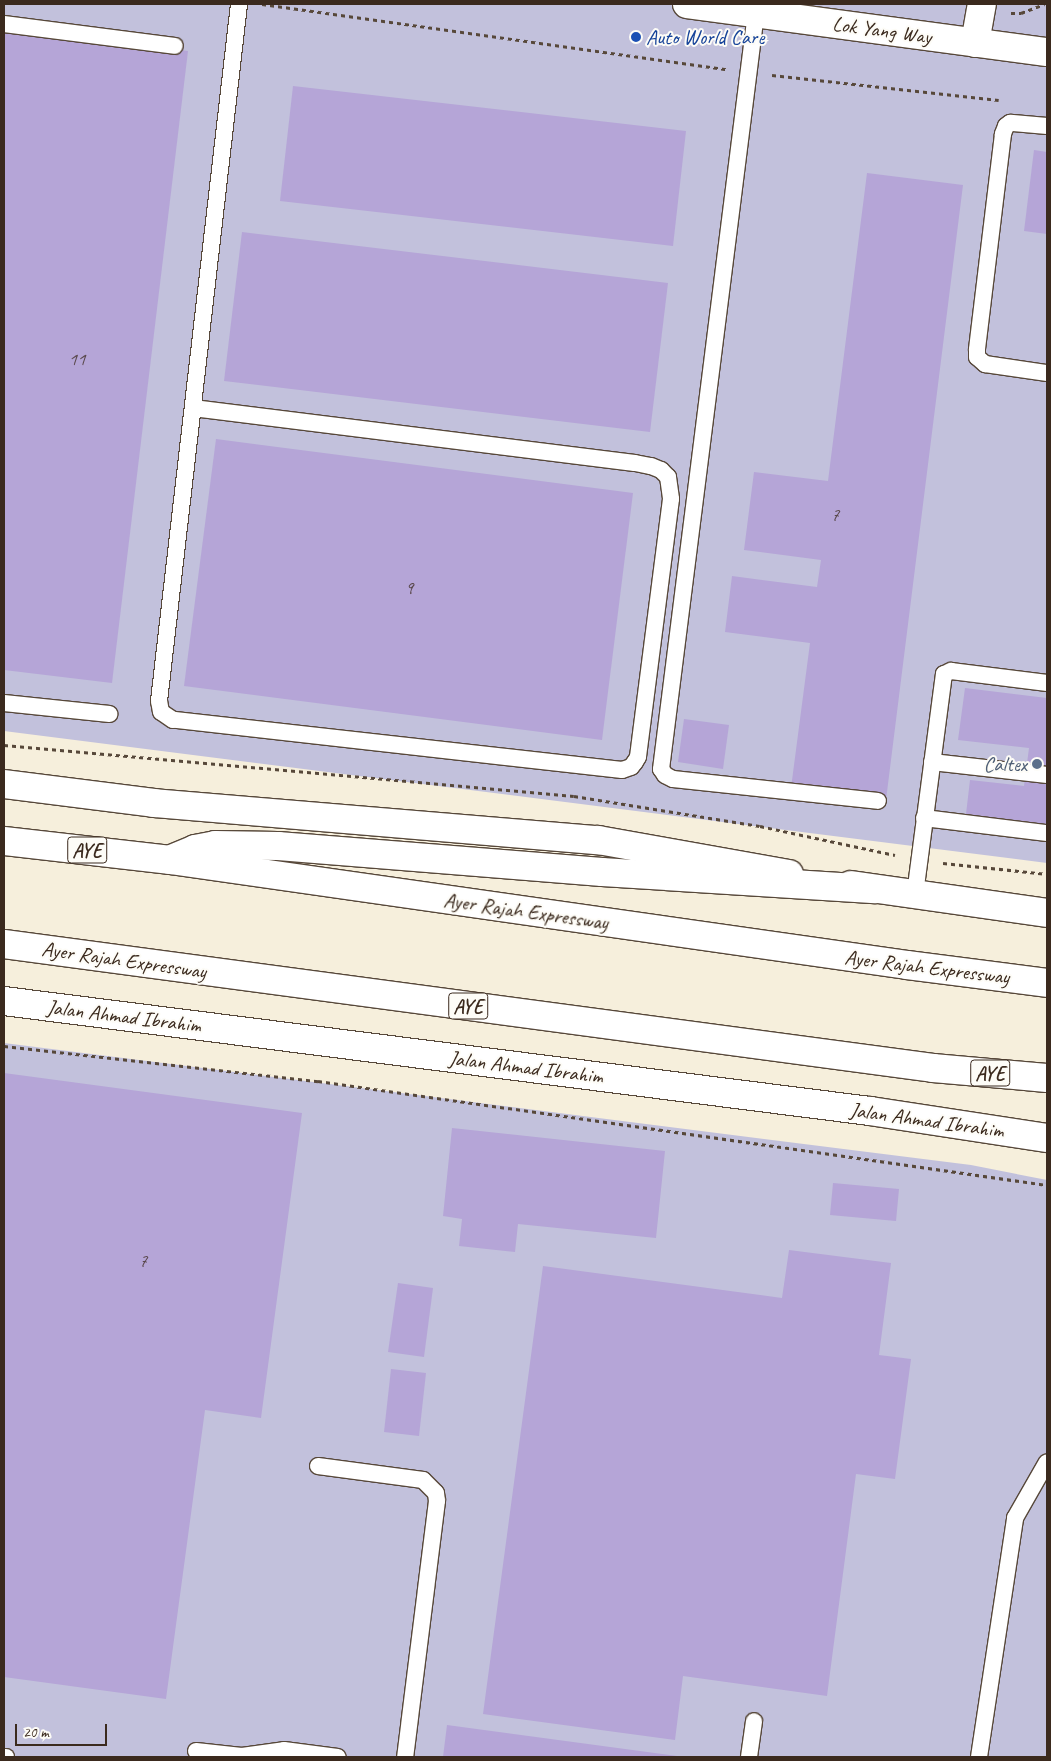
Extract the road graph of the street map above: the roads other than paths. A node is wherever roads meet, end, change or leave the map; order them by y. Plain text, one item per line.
1 (239, 4) edge
2 (687, 4) edge
3 (982, 4) edge
4 (756, 13) junction
5 (4, 24) edge
6 (975, 43) junction
7 (175, 46) dead end
8 (1047, 52) edge
9 (1047, 126) edge
10 (1047, 373) edge
11 (193, 408) junction
12 (1047, 683) edge
13 (4, 703) edge
14 (109, 714) dead end
15 (932, 762) junction
16 (1047, 775) edge
17 (4, 784) edge
18 (878, 801) dead end
19 (924, 818) junction
20 (1047, 833) edge
21 (4, 841) edge
22 (170, 860) junction
23 (874, 889) junction
24 (915, 894) junction
25 (1047, 913) edge
26 (4, 944) edge
27 (1047, 983) edge
28 (4, 1001) edge
29 (933, 1068) junction
30 (1047, 1078) edge
31 (1047, 1096) edge
32 (1047, 1138) edge
33 (1047, 1462) edge
34 (318, 1466) dead end
35 (754, 1721) dead end
36 (196, 1751) dead end
37 (338, 1757) edge
38 (405, 1757) edge
39 (749, 1757) edge
40 (978, 1757) edge

1 - 11 lane
2 - 4 main road, Lok Yang Way
3 - 6 main road
4 - 6 main road, Lok Yang Way
4 - 18 lane
5 - 7 lane
6 - 8 main road, Lok Yang Way
9 - 10 lane
11 - 11 lane
12 - 15 lane
13 - 14 lane
15 - 16 lane
15 - 19 lane
17 - 23 main road
19 - 20 lane
19 - 24 lane
21 - 22 main road, Ayer Rajah Expressway / AYE
22 - 23 main road
22 - 27 main road, Ayer Rajah Expressway / AYE
23 - 24 main road
24 - 25 main road
26 - 29 main road, Ayer Rajah Expressway / AYE
28 - 32 main road, Jalan Ahmad Ibrahim
29 - 30 main road, Ayer Rajah Expressway / AYE
29 - 31 main road
33 - 40 lane
34 - 38 lane
35 - 39 lane
36 - 37 lane

